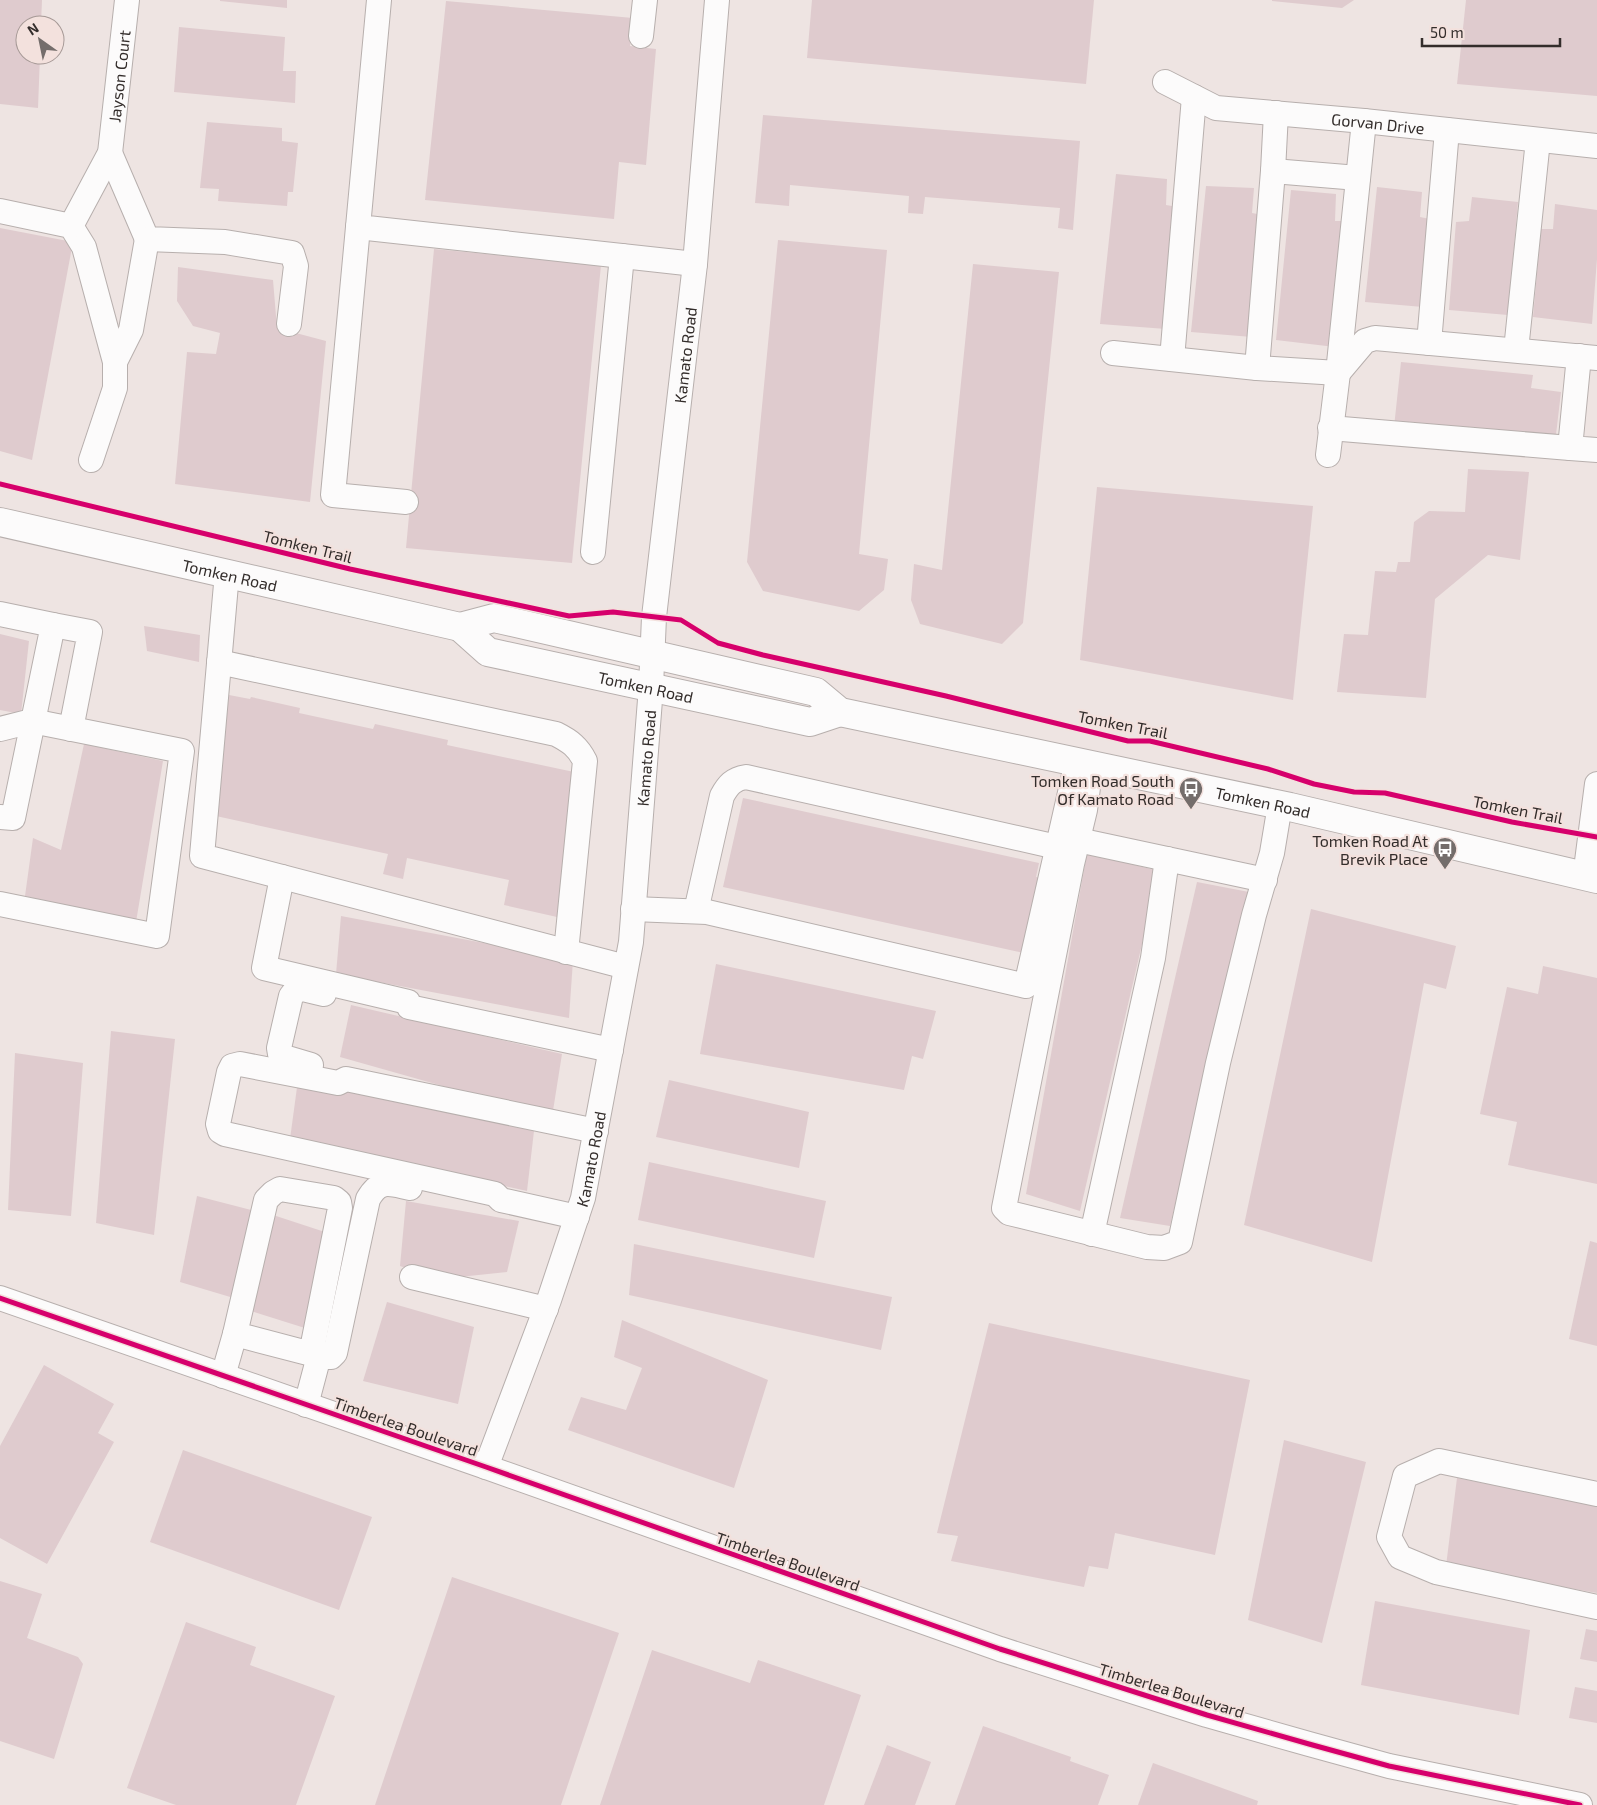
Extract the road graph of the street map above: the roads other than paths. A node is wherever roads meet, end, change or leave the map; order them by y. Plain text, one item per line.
1 (127, 0) edge
2 (379, 0) edge
3 (645, 0) edge
4 (716, 0) edge
5 (641, 36) dead end
6 (1165, 82) dead end
7 (1194, 97) junction
8 (1276, 113) junction
9 (1364, 121) junction
10 (1447, 130) junction
11 (1538, 140) junction
12 (1597, 146) edge
13 (110, 153) junction
14 (1273, 171) junction
15 (1358, 178) junction
16 (0, 211) edge
17 (71, 226) junction
18 (358, 227) junction
19 (147, 239) junction
20 (622, 256) junction
21 (695, 264) junction
22 (289, 324) dead end
23 (1429, 343) junction
24 (1516, 350) junction
25 (1113, 353) dead end
26 (1588, 357) edge
27 (1172, 359) junction
28 (115, 362) junction
29 (1257, 368) junction
30 (1338, 373) junction
31 (1330, 428) junction
32 (1570, 448) junction
33 (1597, 450) edge
34 (1328, 455) dead end
35 (92, 460) dead end
36 (406, 502) dead end
37 (0, 522) edge
38 (592, 552) dead end
39 (227, 574) junction
40 (0, 614) edge
41 (53, 625) junction
42 (460, 627) junction
43 (653, 654) junction
44 (219, 662) junction
45 (651, 687) junction
46 (840, 712) junction
47 (34, 722) junction
48 (0, 729) edge
49 (71, 729) junction
50 (1084, 764) junction
51 (1597, 784) edge
52 (1280, 805) junction
53 (0, 817) edge
54 (1067, 844) junction
55 (1167, 859) junction
56 (282, 877) junction
57 (1591, 878) edge
58 (1265, 880) junction
59 (0, 904) edge
60 (634, 909) junction
61 (696, 912) junction
62 (566, 952) junction
63 (626, 967) junction
64 (409, 1007) junction
65 (610, 1050) junction
66 (346, 1079) junction
67 (596, 1131) junction
68 (501, 1200) junction
69 (577, 1217) junction
70 (1092, 1234) junction
71 (412, 1277) dead end
72 (0, 1298) edge
73 (546, 1308) junction
74 (235, 1334) junction
75 (315, 1355) junction
76 (223, 1376) junction
77 (306, 1405) junction
78 (486, 1467) junction
79 (1597, 1494) edge
80 (1597, 1606) edge
81 (1580, 1805) edge

1 - 13 street, Jayson Court
2 - 18 street
3 - 5 street
4 - 21 street, Kamato Road
6 - 7 street, Gorvan Drive
7 - 8 street, Gorvan Drive
7 - 27 street
8 - 9 street, Gorvan Drive
8 - 14 street
9 - 10 street, Gorvan Drive
9 - 15 street
10 - 11 street, Gorvan Drive
10 - 23 street
11 - 12 street, Gorvan Drive
11 - 24 street
13 - 17 street
13 - 19 street
14 - 15 street
14 - 29 street
15 - 30 street
16 - 17 street
17 - 28 street
18 - 20 street
18 - 36 street
19 - 22 street
19 - 28 street
20 - 21 street
20 - 38 street
21 - 43 street, Kamato Road
23 - 24 street
23 - 30 street
24 - 26 street
25 - 27 street
26 - 32 street
27 - 29 street
28 - 35 street
29 - 30 street
30 - 31 street
31 - 32 street
31 - 34 street
32 - 33 street
37 - 39 main road, Tomken Road
39 - 42 main road, Tomken Road
39 - 44 street
40 - 41 street
41 - 47 street
41 - 49 street
42 - 43 main road, Tomken Road
42 - 45 main road, Tomken Road
43 - 45 street, Kamato Road
43 - 46 main road, Tomken Road
44 - 56 street
44 - 62 street
45 - 46 main road, Tomken Road
45 - 60 street, Kamato Road
46 - 50 main road, Tomken Road
47 - 48 street
47 - 49 street
47 - 53 street
49 - 59 street
50 - 52 main road, Tomken Road
50 - 54 street
51 - 57 street
52 - 57 main road, Tomken Road
52 - 58 street
54 - 55 street
54 - 61 street
54 - 61 street
54 - 70 street
55 - 58 street
55 - 70 street
56 - 62 street
56 - 64 street
58 - 70 street
60 - 61 street
60 - 63 street, Kamato Road
62 - 63 street
63 - 65 street, Kamato Road
64 - 65 street
64 - 66 street
65 - 67 street, Kamato Road
66 - 67 street
66 - 68 street
67 - 69 street, Kamato Road
68 - 69 street
68 - 75 street
69 - 73 street, Kamato Road
71 - 73 street
72 - 76 street, Timberlea Boulevard
73 - 78 street, Kamato Road
74 - 75 street
74 - 75 street
74 - 76 street
75 - 77 street
76 - 77 street, Timberlea Boulevard
77 - 78 street, Timberlea Boulevard
78 - 81 street, Timberlea Boulevard
79 - 80 street

